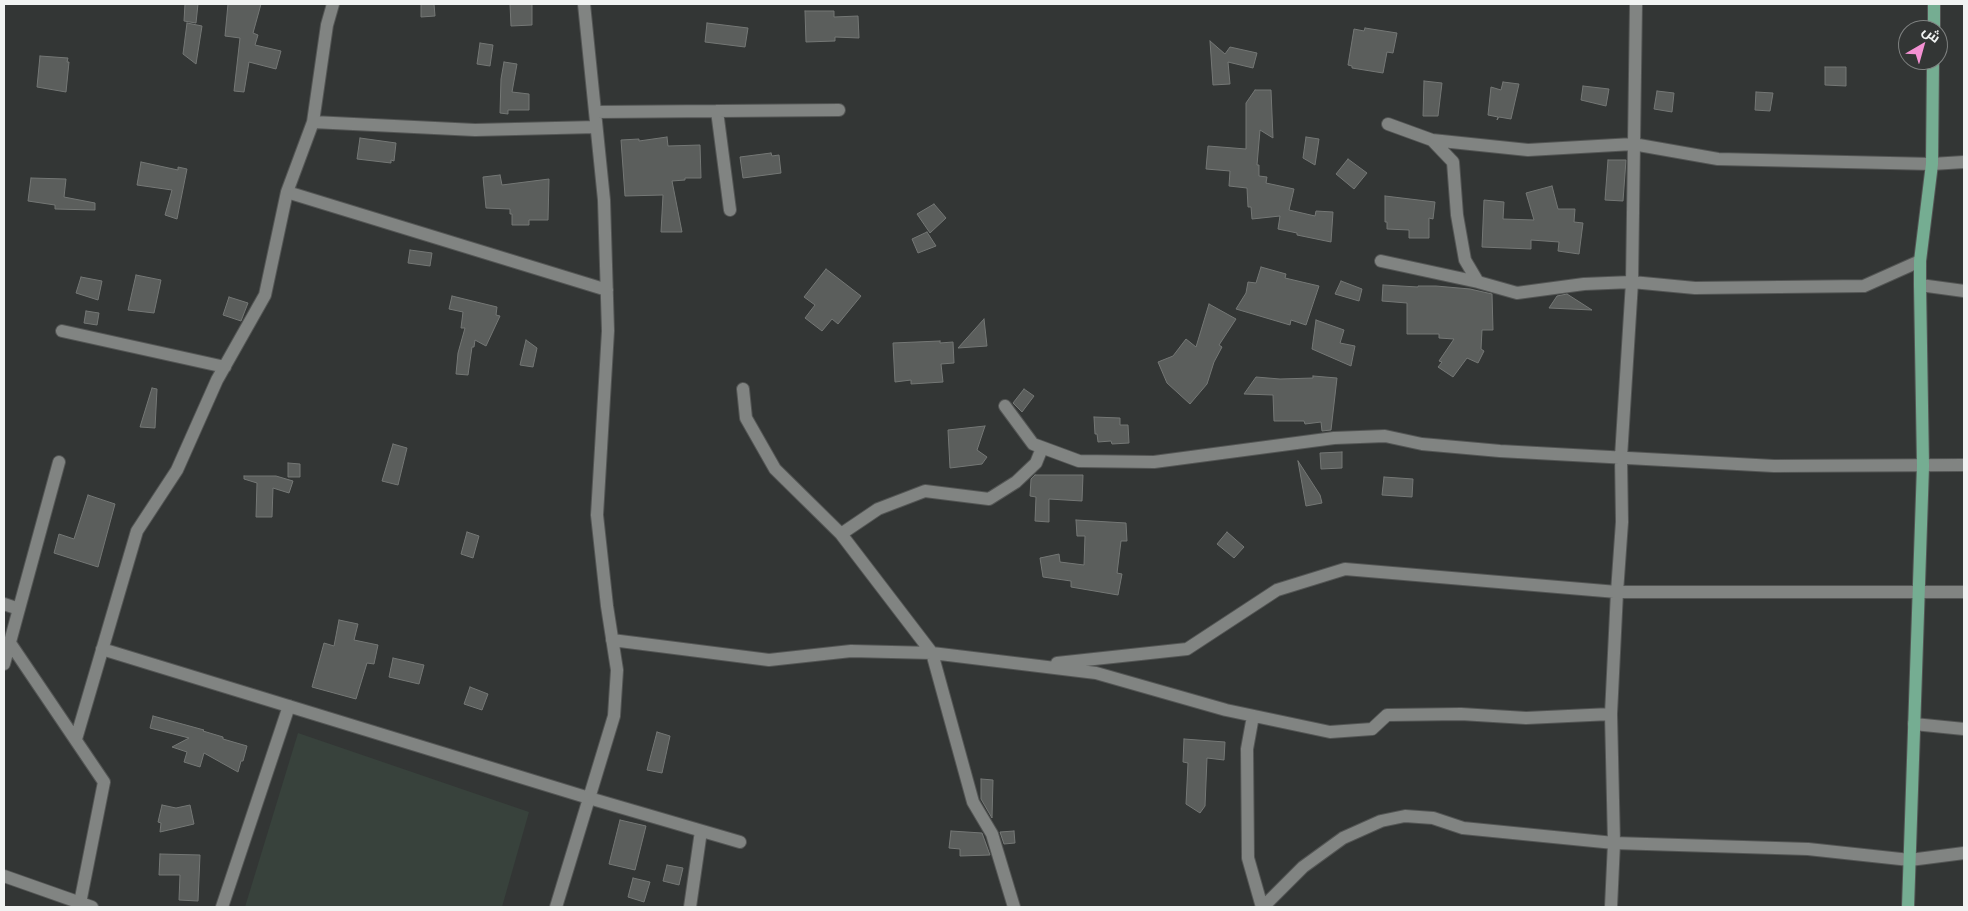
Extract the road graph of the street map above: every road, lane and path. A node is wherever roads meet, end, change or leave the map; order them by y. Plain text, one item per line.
1 (333, 4) edge
2 (584, 4) edge
3 (1636, 4) edge
4 (1934, 4) edge
5 (1934, 20) edge
6 (1933, 70) edge
7 (839, 110) dead end
8 (716, 111) junction
9 (595, 112) junction
10 (313, 122) junction
11 (1388, 124) dead end
12 (596, 127) junction
13 (1432, 140) junction
14 (1633, 144) junction
15 (1964, 162) edge
16 (1932, 164) junction
17 (287, 192) junction
18 (730, 210) dead end
19 (1381, 261) dead end
20 (1920, 261) junction
21 (1478, 282) junction
22 (1632, 282) junction
23 (1920, 285) junction
24 (607, 290) junction
25 (1964, 290) edge
26 (62, 331) dead end
27 (225, 367) junction
28 (743, 389) dead end
29 (1005, 406) dead end
30 (1042, 448) junction
31 (1621, 457) junction
32 (59, 462) dead end
33 (1964, 465) edge
34 (1923, 466) junction
35 (842, 534) junction
36 (1616, 592) junction
37 (1919, 592) junction
38 (1964, 592) edge
39 (4, 604) edge
40 (19, 609) junction
41 (612, 640) junction
42 (10, 643) junction
43 (102, 648) junction
44 (932, 653) junction
45 (4, 664) edge
46 (1035, 666) junction
47 (289, 706) junction
48 (1611, 714) junction
49 (1253, 716) junction
50 (1914, 724) junction
51 (1964, 729) edge
52 (76, 739) junction
53 (589, 798) junction
54 (701, 831) junction
55 (740, 842) dead end
56 (1614, 843) junction
57 (1964, 853) edge
58 (1910, 860) junction
59 (4, 876) edge
60 (86, 905) edge
61 (222, 907) edge
62 (556, 907) edge
63 (690, 907) edge
64 (1014, 907) edge
65 (1263, 907) edge
66 (1611, 907) edge
67 (1908, 907) edge

1 - 10 street
2 - 9 street
3 - 14 street
4 - 5 main road
6 - 16 main road
7 - 8 street
8 - 9 street
8 - 18 street
9 - 12 street
10 - 12 street
10 - 17 street
11 - 13 street
12 - 24 street
13 - 14 street
13 - 21 street
14 - 16 street
14 - 22 street
15 - 16 street
16 - 20 main road
17 - 24 street
17 - 27 street
19 - 21 street
20 - 22 street
20 - 23 main road
21 - 22 street
22 - 31 street
23 - 25 street
23 - 34 main road
24 - 41 street
26 - 27 street
27 - 43 street
28 - 35 street
29 - 30 street
30 - 31 street
30 - 35 street
31 - 34 street
31 - 36 street
32 - 40 street
33 - 34 street
34 - 37 main road
35 - 44 street
36 - 37 street
36 - 46 street
36 - 48 street
37 - 38 street
37 - 50 main road
39 - 40 street
40 - 42 street
41 - 44 street
41 - 53 street
42 - 45 street
42 - 52 street
43 - 47 street
43 - 52 street
44 - 46 street
44 - 64 street
46 - 49 street
47 - 53 street
47 - 61 street
48 - 49 street
48 - 56 street
49 - 65 street
50 - 51 street
50 - 58 main road
52 - 60 street
53 - 54 street
53 - 62 street
54 - 55 street
54 - 63 street
56 - 58 street
56 - 65 street
56 - 66 street
57 - 58 street
58 - 67 main road
59 - 60 street

